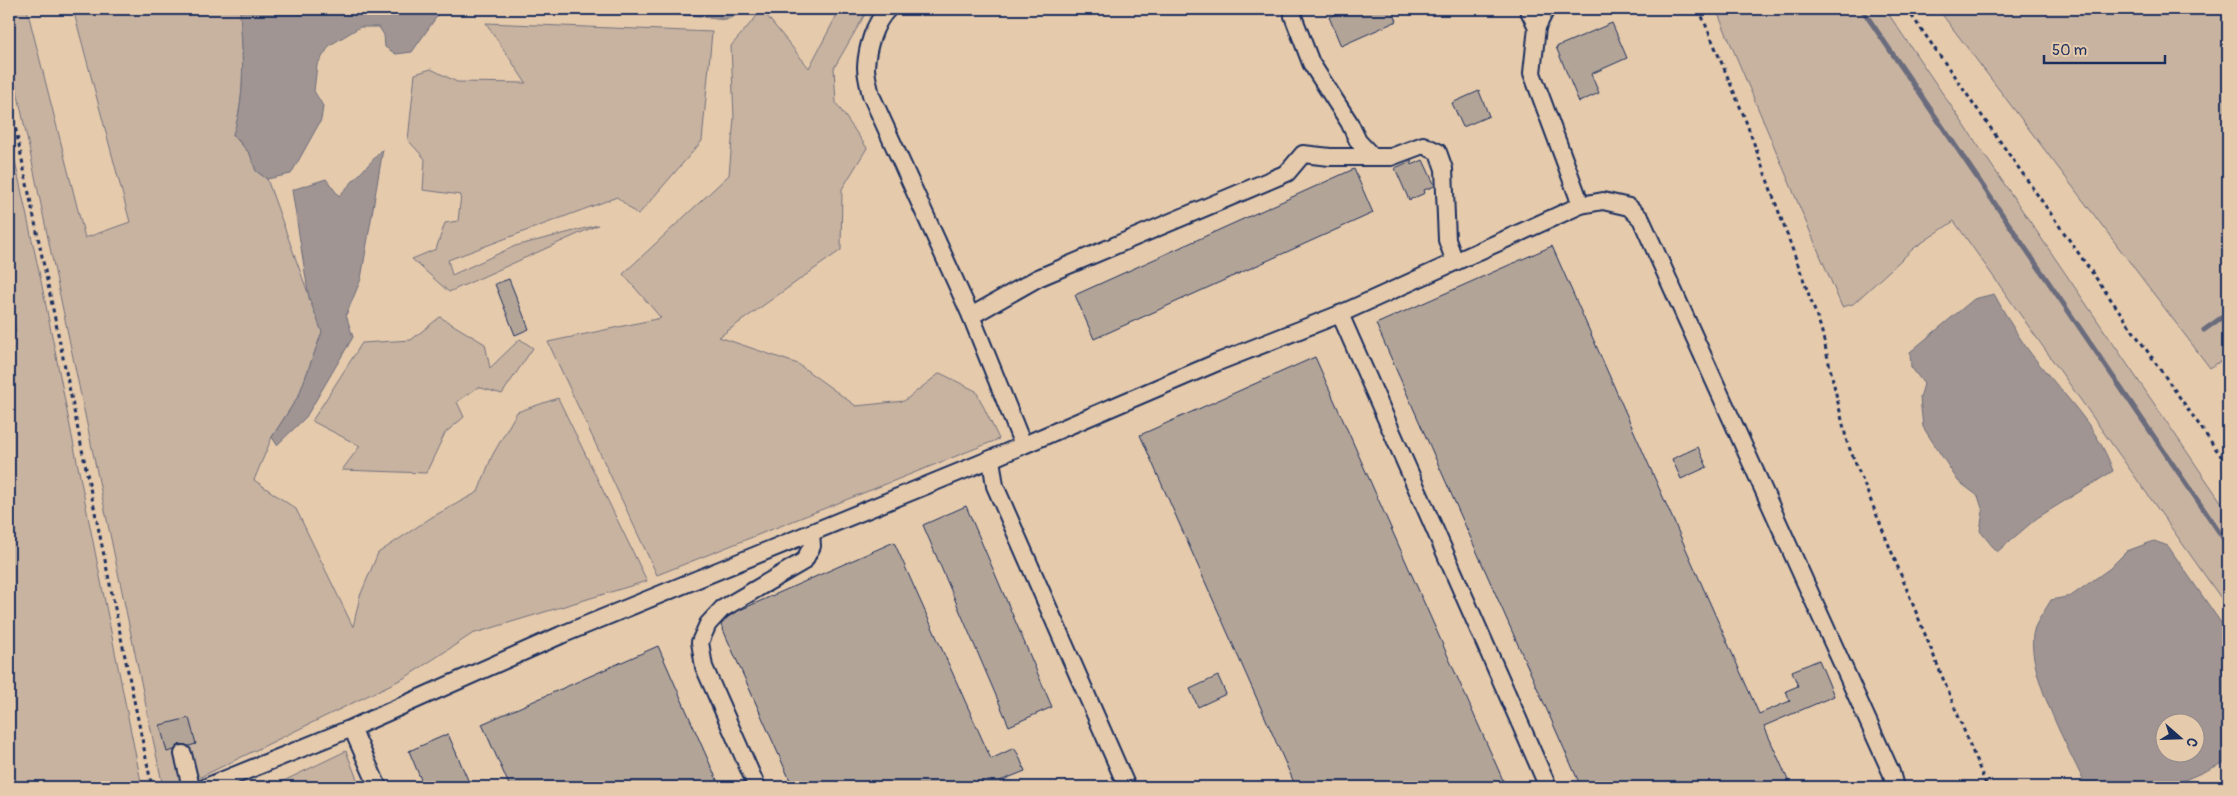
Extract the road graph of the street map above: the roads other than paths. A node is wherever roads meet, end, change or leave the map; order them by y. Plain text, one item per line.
1 (888, 9) edge
2 (1293, 9) edge
3 (1528, 9) edge
4 (1546, 9) edge
5 (1536, 26) junction
6 (1373, 157) junction
7 (1581, 205) junction
8 (1455, 262) junction
9 (1340, 314) junction
10 (970, 316) junction
11 (1023, 446) junction
12 (991, 459) junction
13 (811, 533) junction
14 (352, 728) junction
15 (183, 754) dead end
16 (191, 787) edge
17 (206, 787) edge
18 (378, 787) edge
19 (757, 787) edge
20 (1127, 787) edge
21 (1548, 787) edge
22 (1895, 787) edge

1 - 10 lane
2 - 6 lane
3 - 5 lane
4 - 5 lane
5 - 7 lane
6 - 8 lane
6 - 10 lane
7 - 8 lane
7 - 22 lane
8 - 9 lane
9 - 11 lane
9 - 21 lane
10 - 11 lane
11 - 12 lane
12 - 13 lane
12 - 20 lane
13 - 14 lane
13 - 19 lane
14 - 17 lane
14 - 18 lane
15 - 16 lane

